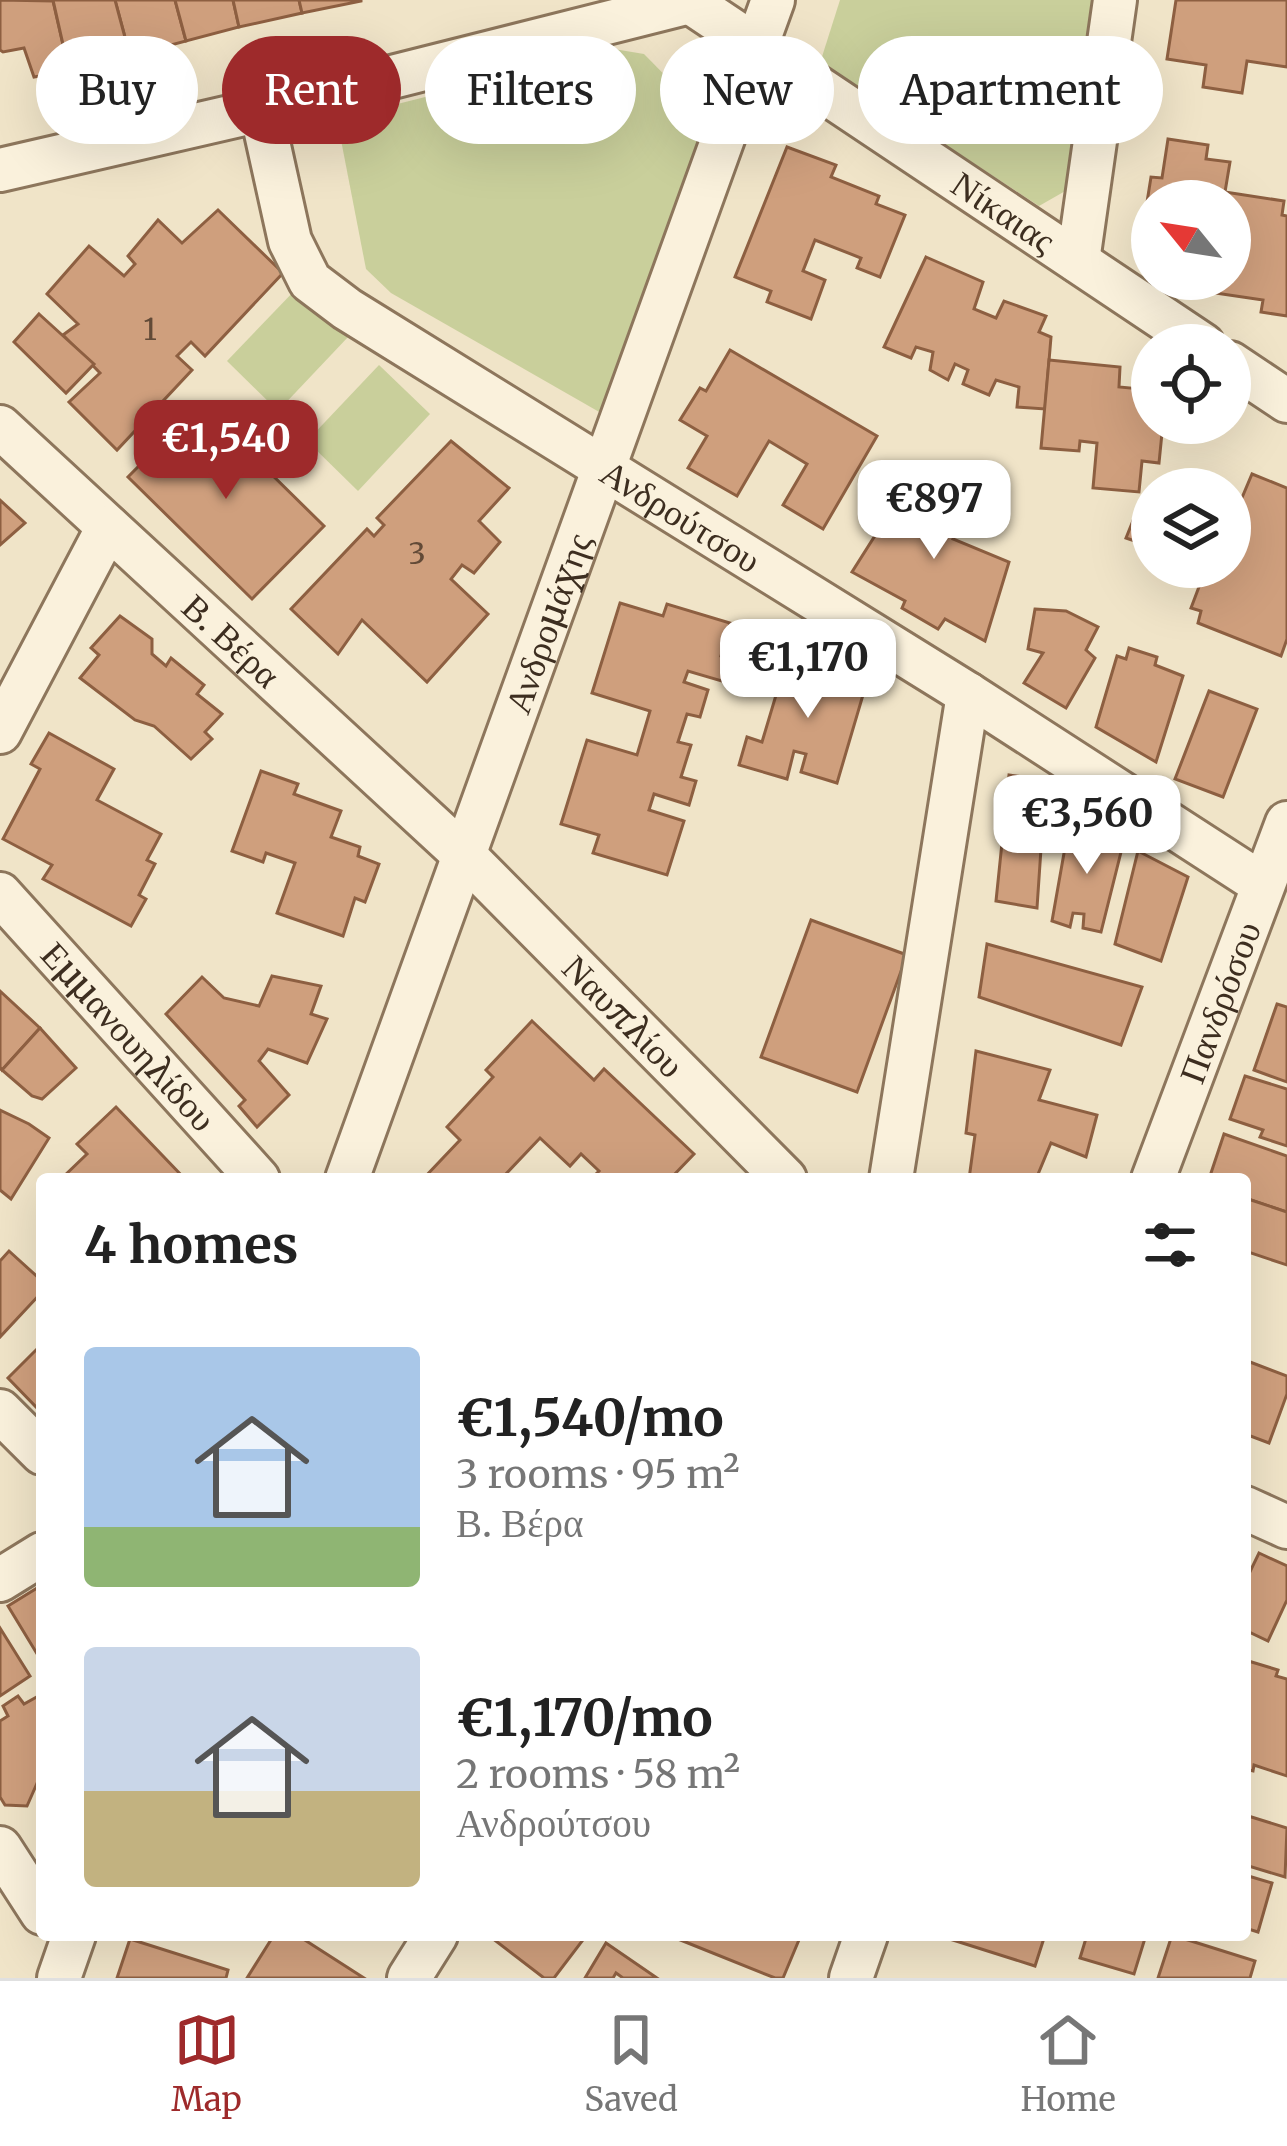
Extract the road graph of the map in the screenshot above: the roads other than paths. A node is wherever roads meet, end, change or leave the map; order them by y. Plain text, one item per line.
1 (773, 0) edge
2 (1115, 0) edge
3 (691, 1) edge
4 (740, 36) edge
5 (760, 36) edge
6 (401, 75) edge
7 (834, 99) edge
8 (222, 119) edge
9 (268, 144) edge
10 (721, 144) edge
11 (0, 170) edge
12 (1078, 261) junction
13 (1172, 324) edge
14 (1251, 377) edge
15 (1287, 401) edge
16 (0, 427) edge
17 (603, 469) junction
18 (108, 526) junction
19 (968, 694) junction
20 (0, 732) edge
21 (1287, 823) edge
22 (464, 855) junction
23 (1262, 884) junction
24 (0, 894) edge
25 (254, 1173) edge
26 (349, 1173) edge
27 (779, 1173) edge
28 (892, 1173) edge
29 (1155, 1173) edge
30 (0, 1411) edge
31 (36, 1447) edge
32 (1251, 1511) edge
33 (1287, 1527) edge
34 (36, 1558) edge
35 (0, 1580) edge
36 (0, 1849) edge
37 (36, 1904) edge
38 (432, 1941) edge
39 (864, 1941) edge
40 (409, 1978) edge
41 (851, 1978) edge

1 - 5 street, Ανδρομάχης
2 - 12 street
3 - 4 street, Νίκαιας
3 - 6 street
7 - 12 street, Νίκαιας
8 - 11 street
9 - 17 street, Ανδρούτσου
10 - 17 street, Ανδρομάχης
12 - 13 street, Νίκαιας
14 - 15 street
16 - 18 street, Β. Βέρα
17 - 19 street, Ανδρούτσου
17 - 22 street, Ανδρομάχης
18 - 20 street
18 - 22 street, Β. Βέρα
19 - 23 street, Ανδρούτσου
19 - 28 street
21 - 23 street, Πανδρόσου
22 - 26 street, Ανδρομάχης
22 - 27 street, Ναυπλίου
23 - 29 street, Πανδρόσου
24 - 25 street, Εμμανουηλίδου
30 - 31 street
32 - 33 street
34 - 35 street
36 - 37 street
38 - 40 street
39 - 41 street

